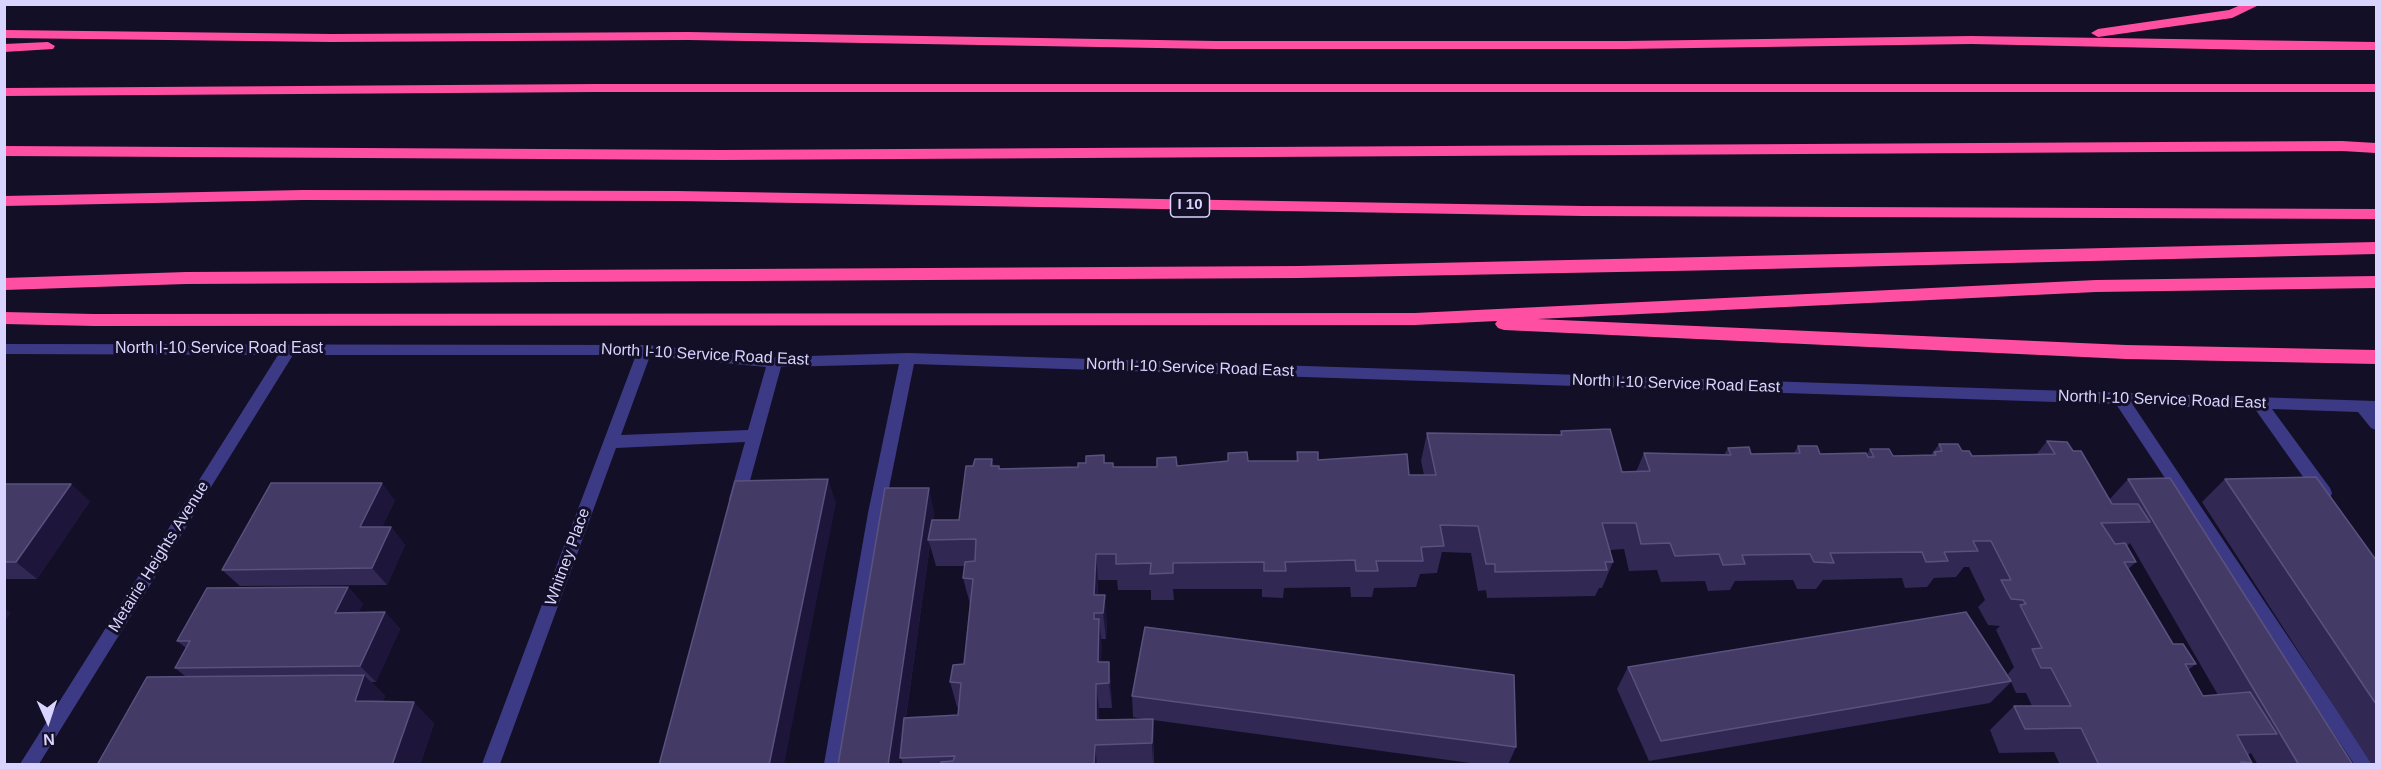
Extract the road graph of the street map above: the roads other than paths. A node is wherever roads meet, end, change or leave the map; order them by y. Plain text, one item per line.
1 (2255, 4) edge
2 (4, 34) edge
3 (332, 38) junction
4 (1971, 40) junction
5 (2376, 46) edge
6 (4, 48) edge
7 (2376, 88) edge
8 (4, 92) edge
9 (2376, 148) edge
10 (4, 151) edge
11 (4, 201) edge
12 (2376, 214) edge
13 (2376, 248) edge
14 (2376, 282) edge
15 (4, 284) edge
16 (4, 318) edge
17 (1415, 319) junction
18 (4, 349) edge
19 (289, 349) junction
20 (645, 350) junction
21 (2376, 357) edge
22 (908, 358) junction
23 (775, 362) junction
24 (2121, 399) junction
25 (2259, 403) junction
26 (2369, 407) edge
27 (2376, 424) edge
28 (755, 436) junction
29 (610, 442) junction
30 (2335, 508) edge
31 (733, 514) edge
32 (29, 765) edge
33 (491, 765) edge
34 (832, 765) edge
35 (2364, 765) edge

1 - 4 highway
2 - 3 highway
3 - 4 highway
3 - 6 highway
4 - 5 highway
7 - 8 highway
9 - 10 highway
11 - 12 highway, I 10
13 - 15 highway
14 - 17 highway
16 - 17 highway
17 - 21 highway
18 - 19 street, North I-10 Service Road East
19 - 20 street, North I-10 Service Road East
19 - 32 street, Metairie Heights Avenue
20 - 23 street, North I-10 Service Road East
20 - 29 street, Whitney Place
22 - 23 street, North I-10 Service Road East
22 - 24 street, North I-10 Service Road East
22 - 34 street
23 - 28 street
24 - 25 street, North I-10 Service Road East
24 - 35 street
25 - 26 street, North I-10 Service Road East
25 - 30 street
26 - 27 street
28 - 29 street
28 - 31 street
29 - 33 street, Whitney Place

